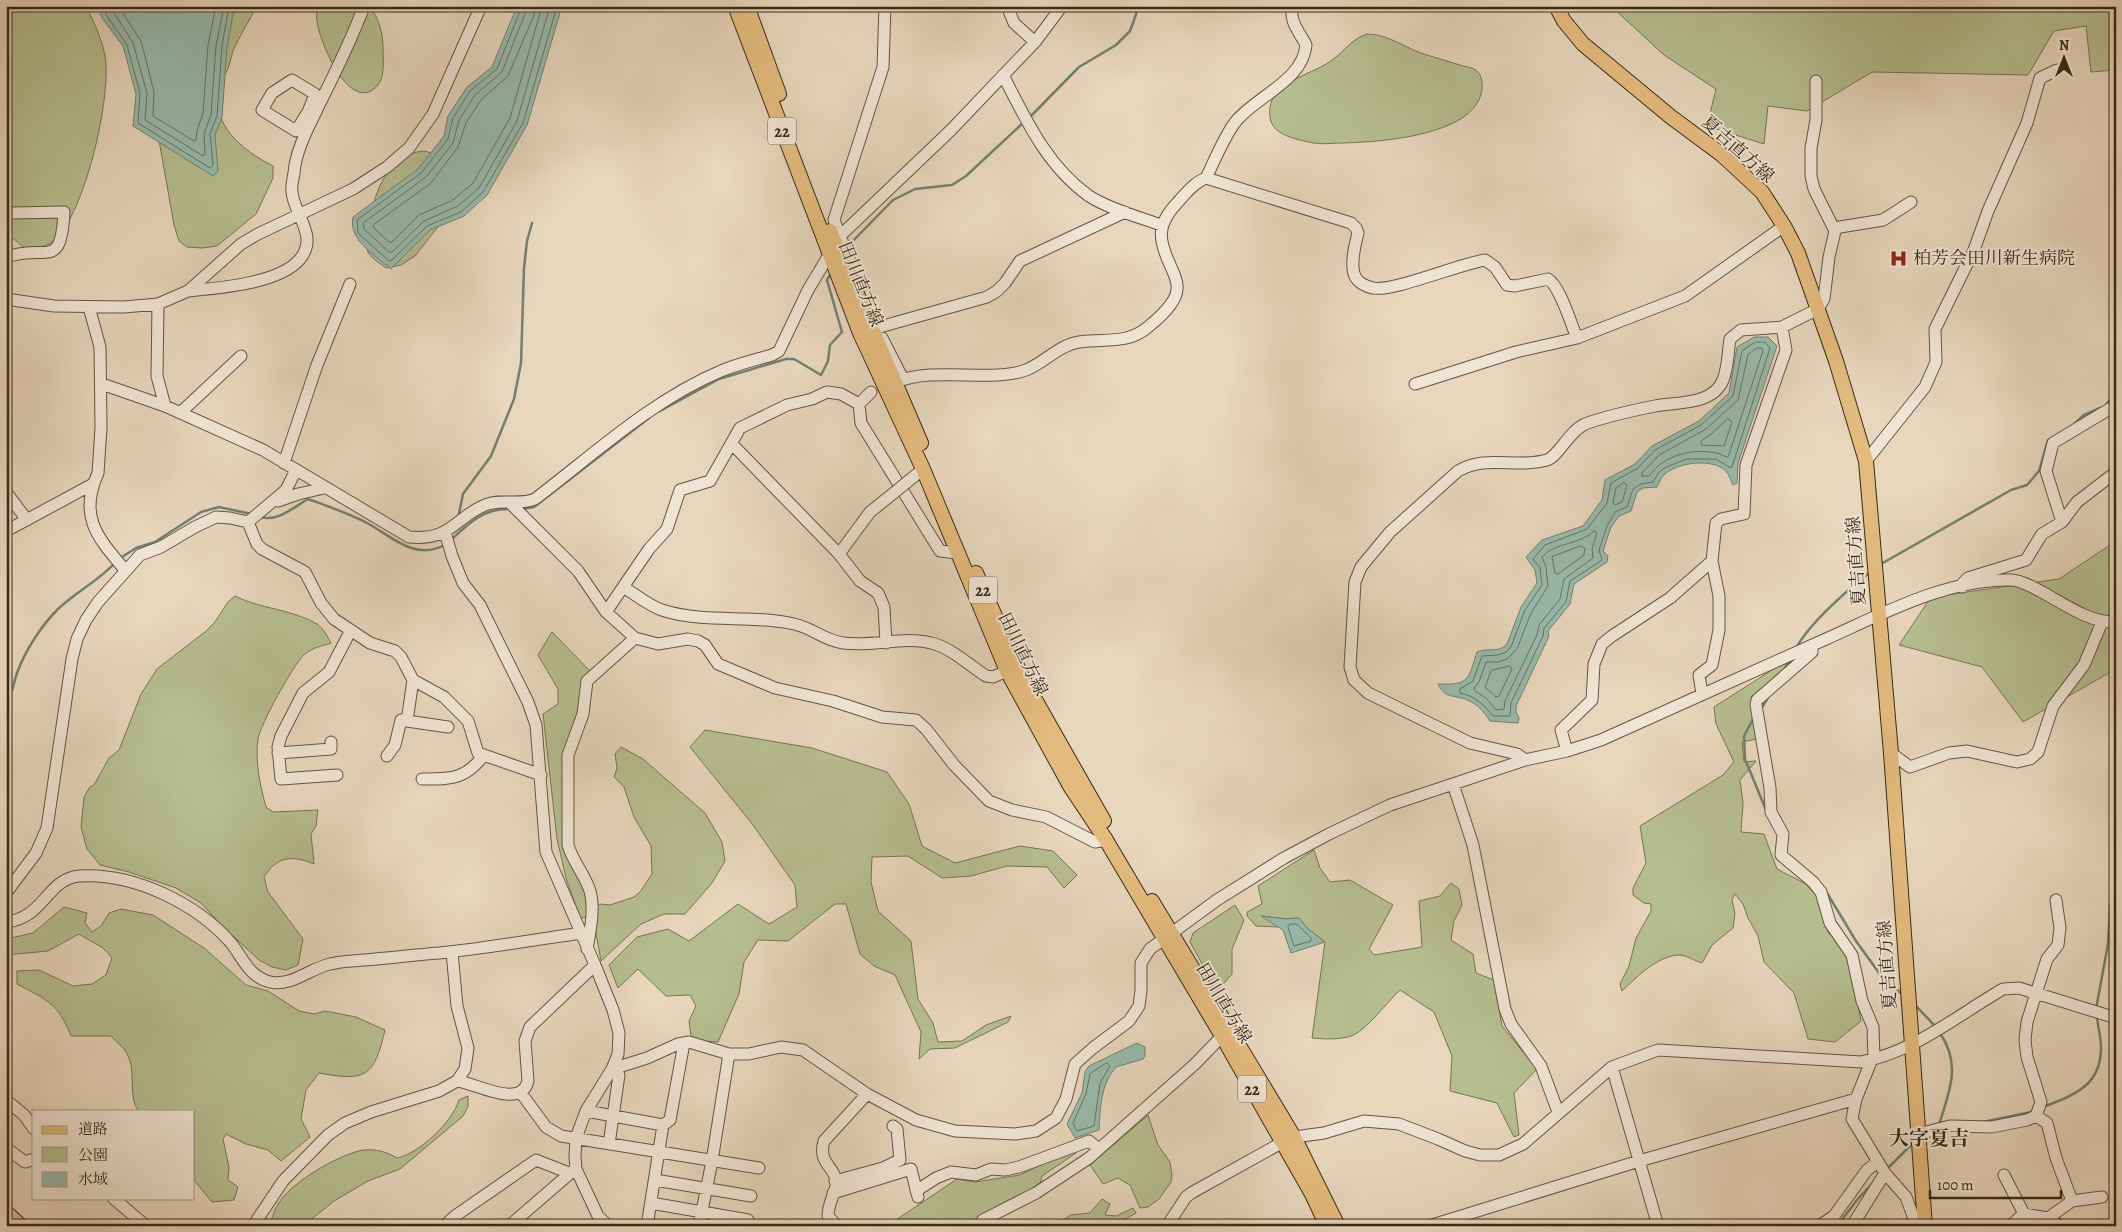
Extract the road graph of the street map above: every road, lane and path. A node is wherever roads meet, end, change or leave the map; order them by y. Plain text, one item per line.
1 (364, 6) edge
2 (482, 6) edge
3 (736, 6) edge
4 (747, 6) edge
5 (885, 6) edge
6 (1008, 6) edge
7 (1062, 6) edge
8 (1293, 6) edge
9 (1556, 6) edge
10 (1036, 42) junction
11 (2057, 70) dead end
12 (1003, 75) junction
13 (1816, 81) dead end
14 (311, 114) junction
15 (1206, 178) junction
16 (1911, 202) dead end
17 (1125, 212) junction
18 (11, 213) dead end
19 (299, 214) junction
20 (1161, 225) junction
21 (1784, 226) junction
22 (1834, 228) junction
23 (840, 236) junction
24 (829, 255) junction
25 (6, 258) edge
26 (350, 284) dead end
27 (188, 291) junction
28 (6, 299) edge
29 (158, 304) junction
30 (89, 306) junction
31 (1818, 309) junction
32 (1782, 327) junction
33 (876, 328) junction
34 (1577, 338) junction
35 (241, 356) dead end
36 (102, 384) junction
37 (1415, 384) dead end
38 (871, 392) dead end
39 (859, 404) junction
40 (165, 406) junction
41 (2111, 408) dead end
42 (180, 413) junction
43 (732, 444) junction
44 (1866, 461) junction
45 (284, 463) junction
46 (923, 469) junction
47 (296, 470) junction
48 (2116, 472) edge
49 (94, 484) junction
50 (324, 488) junction
51 (6, 492) edge
52 (510, 503) junction
53 (265, 508) junction
54 (27, 520) junction
55 (250, 521) junction
56 (2062, 522) junction
57 (6, 531) edge
58 (446, 534) junction
59 (958, 553) junction
60 (839, 554) junction
61 (1712, 561) junction
62 (120, 564) junction
63 (623, 587) junction
64 (1962, 587) junction
65 (606, 612) junction
66 (1878, 614) junction
67 (2102, 622) junction
68 (2116, 622) edge
69 (350, 630) junction
70 (635, 638) junction
71 (886, 643) junction
72 (1812, 645) junction
73 (1008, 671) junction
74 (413, 680) junction
75 (1702, 694) junction
76 (407, 721) junction
77 (448, 727) dead end
78 (331, 742) dead end
79 (1567, 751) junction
80 (278, 753) junction
81 (1891, 753) junction
82 (484, 755) junction
83 (387, 756) dead end
84 (1526, 760) junction
85 (337, 775) dead end
86 (541, 775) junction
87 (422, 779) dead end
88 (1453, 784) junction
89 (1106, 840) junction
90 (6, 893) edge
91 (2056, 900) dead end
92 (6, 922) edge
93 (581, 933) junction
94 (1168, 936) junction
95 (587, 949) junction
96 (452, 952) junction
97 (595, 965) junction
98 (2037, 993) junction
99 (2116, 1018) edge
100 (1222, 1036) junction
101 (684, 1043) junction
102 (1911, 1044) junction
103 (729, 1054) junction
104 (1873, 1059) junction
105 (1612, 1067) junction
106 (615, 1072) junction
107 (458, 1081) junction
108 (521, 1092) junction
109 (867, 1094) junction
110 (1856, 1098) junction
111 (6, 1100) edge
112 (586, 1111) junction
113 (1558, 1112) junction
114 (2036, 1116) junction
115 (613, 1117) junction
116 (32, 1125) edge
117 (663, 1125) junction
118 (893, 1126) dead end
119 (1918, 1134) junction
120 (576, 1138) junction
121 (1288, 1140) junction
122 (609, 1144) junction
123 (6, 1148) edge
124 (1099, 1149) junction
125 (659, 1152) junction
126 (32, 1159) edge
127 (712, 1161) junction
128 (1639, 1161) junction
129 (1878, 1162) junction
130 (759, 1168) dead end
131 (573, 1171) junction
132 (1885, 1173) junction
133 (2004, 1175) dead end
134 (655, 1180) junction
135 (835, 1181) junction
136 (707, 1188) junction
137 (833, 1193) junction
138 (751, 1196) dead end
139 (2102, 1196) dead end
140 (115, 1200) edge
141 (651, 1202) junction
142 (2072, 1202) junction
143 (6, 1212) edge
144 (702, 1212) junction
145 (2024, 1214) junction
146 (1913, 1216) dead end
147 (2048, 1218) junction
148 (748, 1220) dead end
149 (21, 1226) edge
150 (146, 1226) edge
151 (253, 1226) edge
152 (444, 1226) edge
153 (509, 1226) edge
154 (608, 1226) edge
155 (647, 1226) edge
156 (699, 1226) edge
157 (837, 1226) edge
158 (978, 1226) edge
159 (1167, 1226) edge
160 (1327, 1226) edge
161 (1338, 1226) edge
162 (1430, 1226) edge
163 (1658, 1226) edge
164 (1819, 1226) edge
165 (1852, 1226) edge
166 (1925, 1226) edge
167 (2010, 1226) edge
168 (2060, 1226) edge

1 - 14 street
2 - 19 street
3 - 24 main road, 田川直方線 / 22
4 - 94 main road, 田川直方線 / 22
5 - 23 street
6 - 10 street
7 - 10 street
8 - 15 street
9 - 21 main road, 夏吉直方線
10 - 12 street
11 - 44 street
12 - 17 street
12 - 23 street
13 - 22 street
14 - 14 street
14 - 19 street
15 - 20 street
15 - 34 street
16 - 22 street
17 - 20 street
17 - 33 street
18 - 25 street
19 - 27 street
19 - 27 street
20 - 33 street
21 - 31 main road, 夏吉直方線
21 - 34 street
22 - 31 street
23 - 33 street
24 - 46 main road, 田川直方線 / 22
24 - 52 street
26 - 45 street
27 - 29 street
28 - 30 street
29 - 30 street
29 - 40 street
30 - 36 street
31 - 32 street
31 - 44 main road, 夏吉直方線
32 - 61 street
32 - 84 street
34 - 37 street
35 - 42 street
36 - 40 street
36 - 49 street
38 - 39 street
39 - 43 street
39 - 59 street
40 - 42 street
41 - 56 street
42 - 45 street
43 - 60 street
43 - 63 street
44 - 66 main road, 夏吉直方線
45 - 47 street
46 - 59 main road, 田川直方線 / 22
46 - 60 street, bridge
47 - 50 street
47 - 53 street
48 - 56 street
49 - 54 street
49 - 62 street
50 - 53 street
50 - 58 street
51 - 54 street
52 - 58 street
52 - 65 street
53 - 55 street
54 - 57 street
55 - 62 street
55 - 69 street
56 - 64 street
58 - 86 street
59 - 73 main road, 田川直方線 / 22
60 - 71 street
61 - 75 street
61 - 79 street
62 - 90 street
63 - 65 street
63 - 71 street
64 - 66 street
64 - 67 street
65 - 70 street
66 - 72 street
66 - 81 main road, 夏吉直方線
67 - 68 street
67 - 81 street
69 - 74 street
69 - 80 street
70 - 89 street
70 - 95 street
71 - 73 street
72 - 75 street
72 - 104 street
73 - 89 main road, 田川直方線 / 22
74 - 76 street
74 - 82 street
75 - 79 street
76 - 77 street
76 - 83 street
78 - 80 street
79 - 84 street
80 - 85 street
81 - 102 main road, 夏吉直方線
82 - 86 street
82 - 87 street
84 - 88 street
86 - 93 street
88 - 94 street
88 - 113 street
89 - 94 main road, 田川直方線 / 22
91 - 98 street
92 - 96 street
93 - 95 street
93 - 96 street
94 - 100 main road, 田川直方線 / 22
94 - 109 street
94 - 121 main road, 田川直方線 / 22
95 - 97 street
96 - 107 street
97 - 106 street
97 - 108 street
98 - 99 street
98 - 102 street
98 - 114 street
100 - 121 main road, 田川直方線 / 22
100 - 124 street
101 - 103 street
101 - 106 street
101 - 117 street
102 - 104 street
102 - 119 main road, 夏吉直方線
103 - 109 street
103 - 127 street
104 - 105 street
104 - 110 street
105 - 113 street
105 - 128 street
106 - 112 street
106 - 115 street
107 - 108 street
107 - 151 street
108 - 120 street
109 - 135 street
110 - 128 street
110 - 129 street
111 - 116 street
112 - 115 street
112 - 120 street
113 - 121 street
114 - 119 street
114 - 142 street
115 - 117 street
115 - 122 street
117 - 125 street
118 - 135 street
119 - 166 main road, 夏吉直方線
120 - 122 street
120 - 131 street
121 - 159 street
121 - 160 main road, 田川直方線 / 22
121 - 161 main road, 田川直方線 / 22
122 - 125 street
123 - 126 street
124 - 137 street
124 - 158 street
125 - 127 street
125 - 134 street
127 - 130 street
127 - 136 street
128 - 162 street
128 - 163 street
129 - 132 street
129 - 164 street
131 - 152 street
131 - 153 street
131 - 154 street
132 - 146 street
132 - 165 street
133 - 145 street
134 - 136 street
134 - 141 street
135 - 137 street
136 - 138 street
136 - 144 street
137 - 157 street
139 - 142 street
140 - 150 street
141 - 144 street
141 - 155 street
142 - 147 street
143 - 149 main road
144 - 148 street
144 - 156 street
145 - 147 street
145 - 167 street
147 - 168 street

